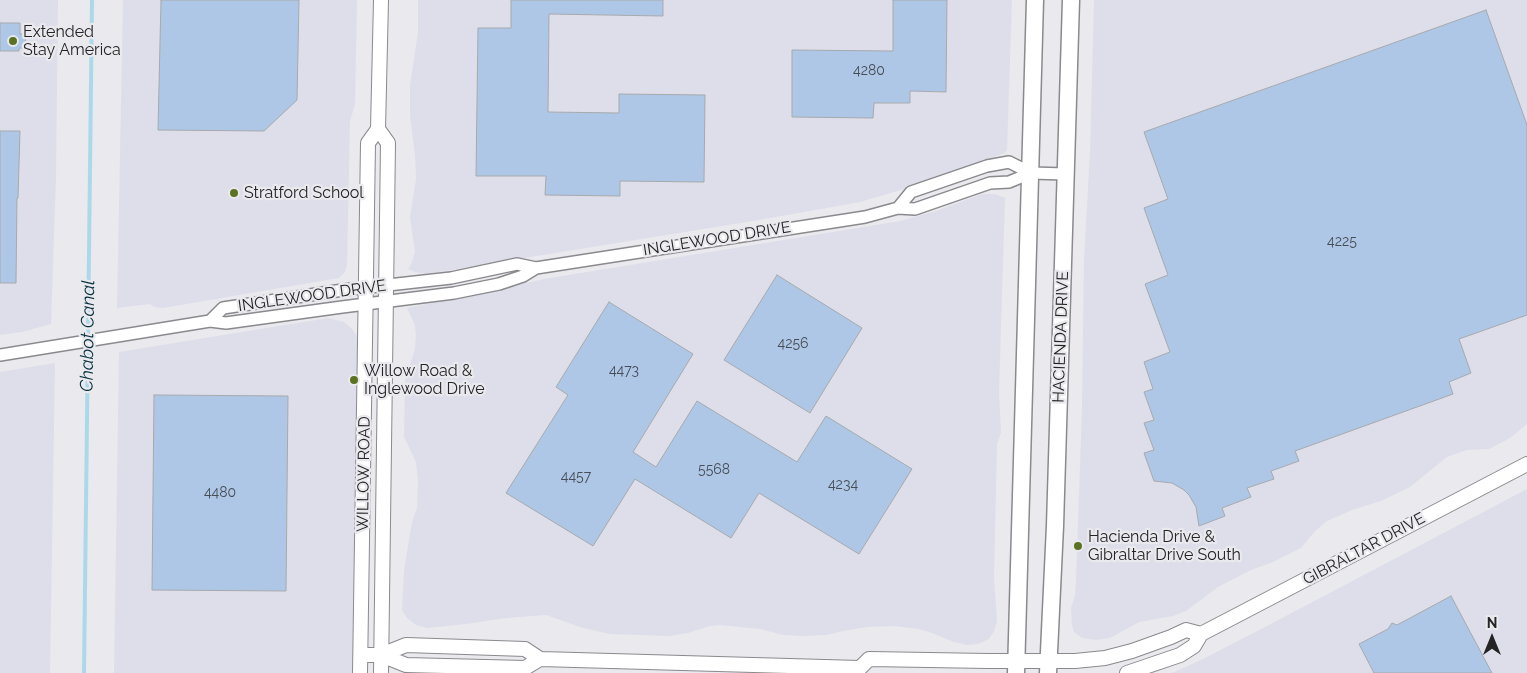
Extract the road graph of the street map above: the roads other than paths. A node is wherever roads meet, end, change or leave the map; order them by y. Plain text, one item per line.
1 (380, 0) edge
2 (1035, 0) edge
3 (1071, 0) edge
4 (378, 129) junction
5 (1030, 173) junction
6 (1066, 174) junction
7 (898, 208) junction
8 (536, 268) junction
9 (386, 286) junction
10 (365, 288) junction
11 (386, 302) junction
12 (365, 304) junction
13 (210, 321) junction
14 (0, 355) edge
15 (1527, 464) edge
16 (1201, 634) junction
17 (361, 655) junction
18 (381, 655) junction
19 (540, 659) junction
20 (1016, 667) edge
21 (1049, 667) edge
22 (862, 671) edge
23 (360, 673) edge
24 (381, 673) edge
25 (1127, 673) edge

1 - 4 street, WILLOW ROAD
2 - 5 main road
3 - 6 main road, HACIENDA DRIVE
4 - 9 street, WILLOW ROAD
4 - 10 street, WILLOW ROAD
5 - 6 street, INGLEWOOD DRIVE
5 - 7 street, INGLEWOOD DRIVE
5 - 7 street, INGLEWOOD DRIVE
5 - 20 main road
6 - 21 main road, HACIENDA DRIVE
7 - 8 street, INGLEWOOD DRIVE
8 - 9 street, INGLEWOOD DRIVE
8 - 11 street, INGLEWOOD DRIVE
9 - 10 street, INGLEWOOD DRIVE
9 - 11 street, WILLOW ROAD
10 - 12 street, WILLOW ROAD
10 - 13 street, INGLEWOOD DRIVE
11 - 12 street, INGLEWOOD DRIVE
11 - 18 street, WILLOW ROAD
12 - 13 street, INGLEWOOD DRIVE
12 - 17 street, WILLOW ROAD
13 - 14 street, INGLEWOOD DRIVE
15 - 16 street, GIBRALTAR DRIVE
16 - 21 street, GIBRALTAR DRIVE
16 - 25 street, GIBRALTAR DRIVE
17 - 18 street, GIBRALTAR DRIVE
17 - 23 street, WILLOW ROAD
18 - 19 street, GIBRALTAR DRIVE
18 - 19 street, GIBRALTAR DRIVE
18 - 24 street, WILLOW ROAD
19 - 22 street, GIBRALTAR DRIVE
20 - 21 street, GIBRALTAR DRIVE
20 - 22 street, GIBRALTAR DRIVE

